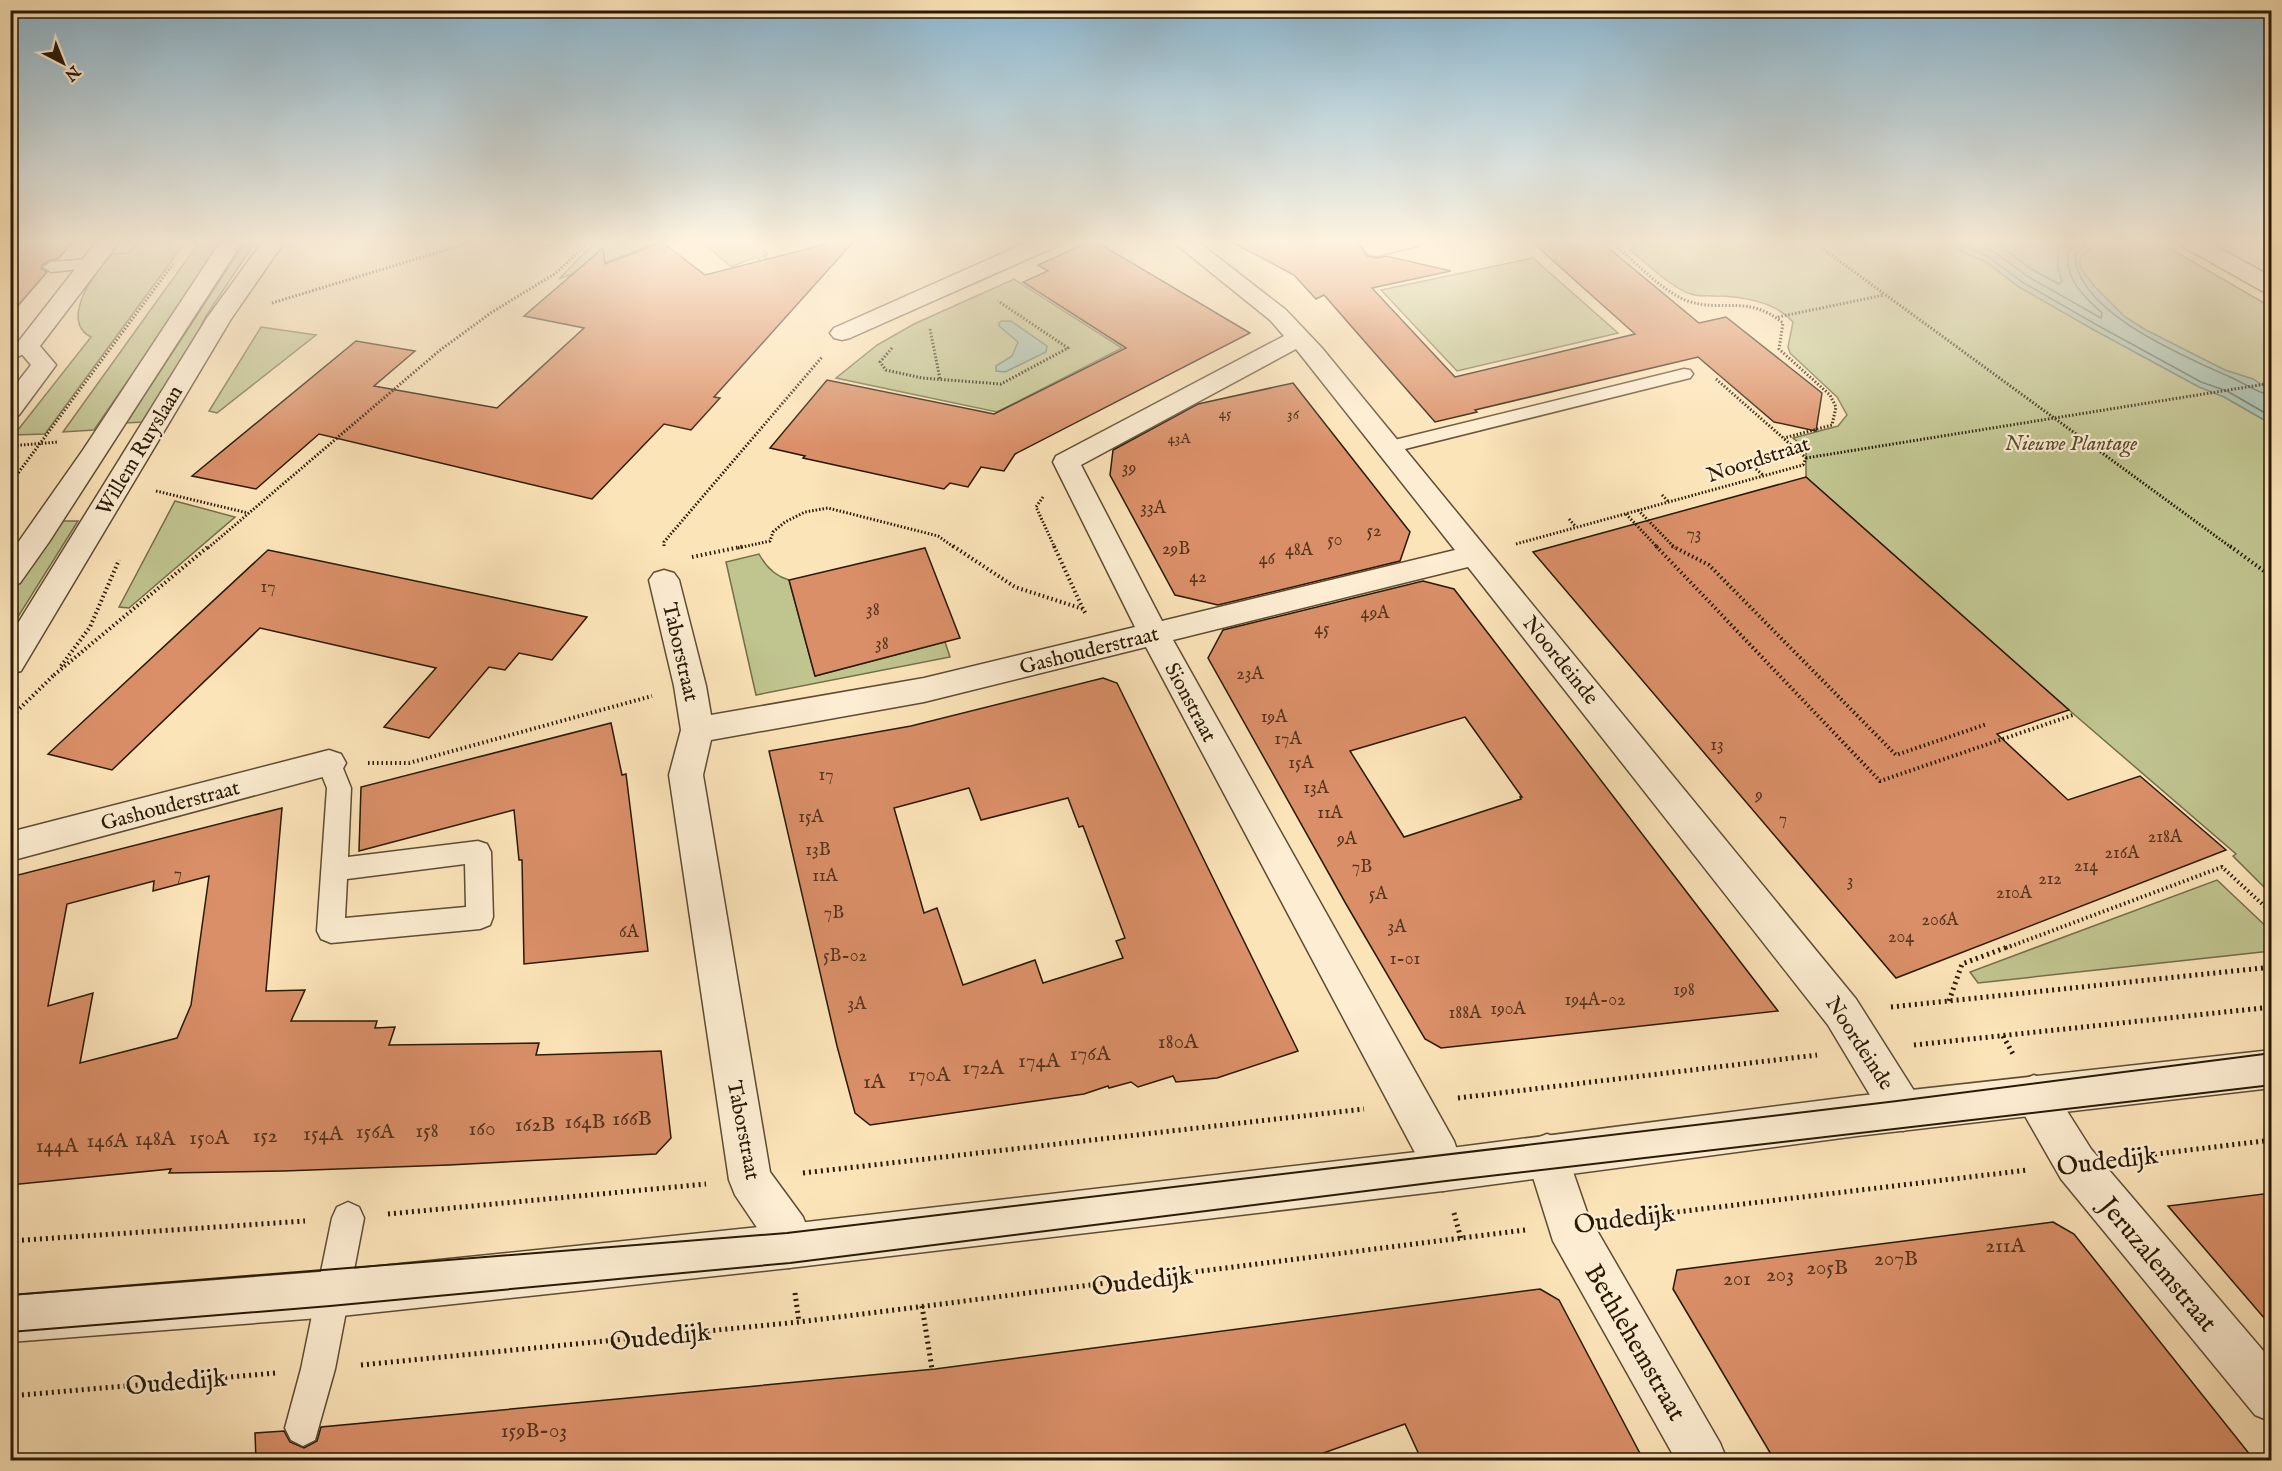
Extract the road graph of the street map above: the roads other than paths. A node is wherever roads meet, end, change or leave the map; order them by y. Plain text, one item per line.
1 (54, 310) edge
2 (185, 310) edge
3 (225, 310) edge
4 (895, 310) edge
5 (1271, 310) edge
6 (842, 333) road end
7 (1298, 338) junction
8 (19, 351) edge
9 (1684, 374) road end
10 (10, 411) edge
11 (1389, 447) junction
12 (1477, 555) junction
13 (664, 571) road end
14 (10, 576) edge
15 (1154, 634) junction
16 (10, 663) edge
17 (698, 730) junction
18 (329, 763) joint
19 (10, 847) edge
20 (336, 870) junction
21 (2271, 1069) edge
22 (2034, 1095) junction
23 (1903, 1111) junction
24 (1547, 1155) junction
25 (1443, 1170) junction
26 (348, 1218) road end
27 (789, 1246) junction
28 (332, 1294) junction
29 (10, 1319) edge
30 (2271, 1398) edge
31 (303, 1428) dead end
32 (1703, 1461) edge

1 - 8 street
2 - 14 street, Willem Ruyslaan
3 - 16 street, Willem Ruyslaan
4 - 6 street
5 - 7 street, Noordeinde
7 - 11 street, Noordeinde
7 - 15 street, Sionstraat
8 - 10 street
9 - 11 lane
11 - 12 street, Noordeinde
12 - 15 street, Gashouderstraat
12 - 23 street, Noordeinde
13 - 17 street, Taborstraat
15 - 17 street, Gashouderstraat
15 - 25 street, Sionstraat
17 - 27 street, Taborstraat
18 - 19 street, Gashouderstraat
18 - 20 lane
20 - 20 lane
21 - 22 street
22 - 23 street
22 - 30 street, Jeruzalemstraat
23 - 24 street
24 - 25 street
24 - 32 street, Bethlehemstraat
25 - 27 street
26 - 28 lane
27 - 28 street
28 - 29 street
28 - 31 lane

